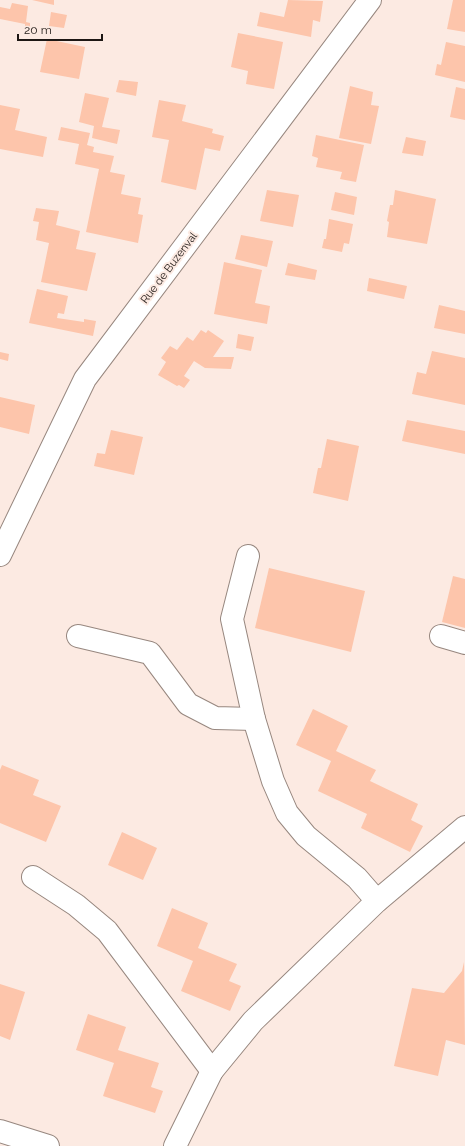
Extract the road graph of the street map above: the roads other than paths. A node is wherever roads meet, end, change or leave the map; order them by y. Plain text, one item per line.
1 (370, 0) edge
2 (1, 552) edge
3 (248, 556) dead end
4 (78, 636) dead end
5 (441, 636) dead end
6 (465, 643) edge
7 (254, 719) junction
8 (465, 827) edge
9 (32, 877) dead end
10 (377, 900) junction
11 (212, 1071) junction
12 (0, 1131) edge
13 (48, 1146) edge
14 (175, 1146) edge

1 - 2 street, Rue de Buzenval
3 - 7 street
4 - 7 street
5 - 6 street
7 - 10 street
8 - 10 street
9 - 11 street
10 - 11 street
11 - 14 street
12 - 13 street

